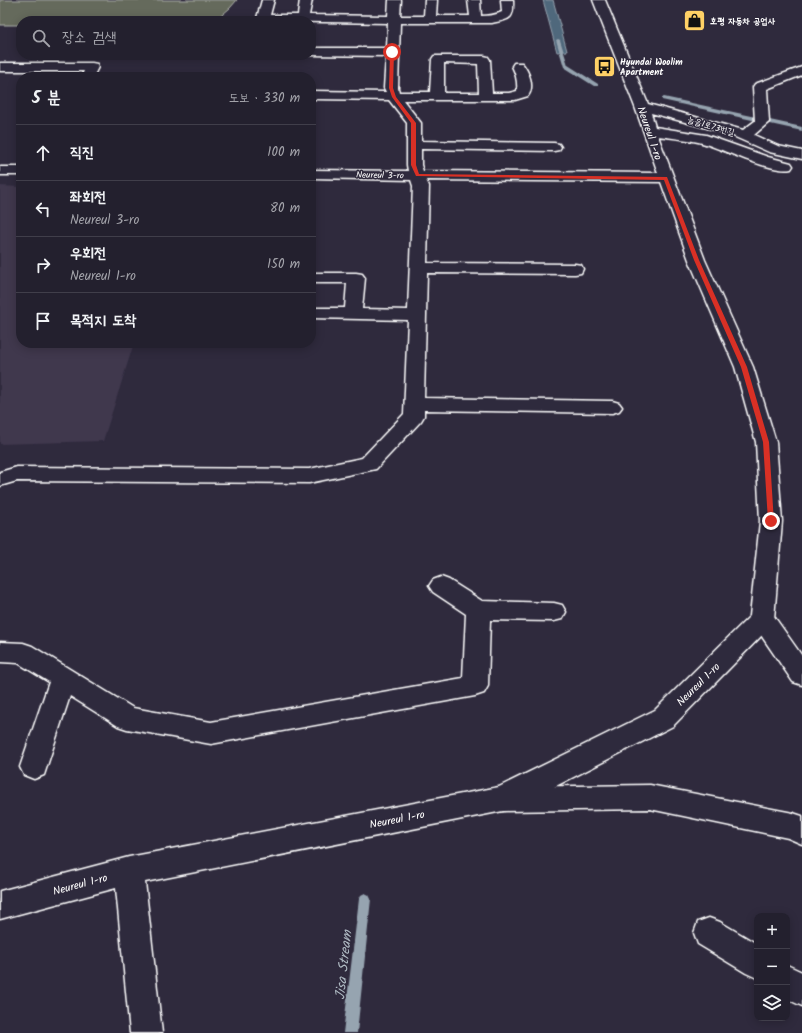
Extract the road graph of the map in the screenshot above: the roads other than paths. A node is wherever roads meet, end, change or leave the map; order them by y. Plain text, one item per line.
1 (268, 0) edge
2 (306, 0) edge
3 (396, 0) edge
4 (431, 0) edge
5 (474, 0) edge
6 (507, 0) edge
7 (599, 0) edge
8 (264, 16) edge
9 (303, 16) edge
10 (316, 18) edge
11 (394, 19) junction
12 (430, 19) junction
13 (476, 20) junction
14 (316, 52) edge
15 (392, 52) junction
16 (518, 66) dead end
17 (0, 67) edge
18 (802, 71) edge
19 (90, 72) edge
20 (316, 96) edge
21 (437, 96) junction
22 (394, 97) junction
23 (486, 97) junction
24 (642, 107) junction
25 (649, 130) junction
26 (744, 136) junction
27 (414, 145) junction
28 (554, 147) dead end
29 (802, 155) edge
30 (802, 169) edge
31 (0, 171) edge
32 (16, 171) edge
33 (316, 174) edge
34 (418, 175) junction
35 (666, 178) junction
36 (418, 268) junction
37 (575, 269) dead end
38 (316, 278) edge
39 (316, 313) edge
40 (353, 314) junction
41 (416, 315) junction
42 (414, 404) junction
43 (612, 407) dead end
44 (0, 479) edge
45 (441, 586) dead end
46 (478, 610) junction
47 (554, 612) dead end
48 (762, 620) junction
49 (0, 652) edge
50 (802, 675) edge
51 (63, 678) junction
52 (34, 766) dead end
53 (503, 799) junction
54 (802, 831) edge
55 (129, 871) junction
56 (0, 905) edge
57 (709, 933) dead end
58 (754, 960) edge
59 (790, 983) edge
60 (802, 990) edge
61 (146, 1033) edge

1 - 8 main road
2 - 9 main road
3 - 11 main road
4 - 12 main road
5 - 13 main road
6 - 13 main road
7 - 24 main road, Neureul 1-ro
10 - 11 main road
11 - 12 main road
11 - 15 main road
12 - 13 main road
14 - 15 main road
15 - 22 main road
16 - 23 main road
17 - 19 main road
18 - 26 main road
20 - 22 main road
21 - 22 main road
21 - 23 main road
21 - 23 main road
22 - 27 main road
24 - 25 main road, Neureul 1-ro
24 - 26 main road, 늘을1로73번길
25 - 30 main road
25 - 35 main road, Neureul 1-ro
26 - 29 main road, 늘을1로73번길
27 - 28 main road
27 - 34 main road
31 - 32 main road
33 - 34 main road, Neureul 3-ro
34 - 35 main road, Neureul 3-ro
34 - 36 main road
35 - 48 main road, Neureul 1-ro
36 - 37 main road
36 - 41 main road
38 - 40 main road
39 - 40 main road
40 - 41 main road
41 - 42 main road
42 - 43 main road
42 - 44 main road
45 - 46 main road
46 - 47 main road
46 - 51 main road
48 - 50 main road
48 - 53 main road, Neureul 1-ro
49 - 51 main road
51 - 52 main road
53 - 54 main road
53 - 55 main road, Neureul 1-ro
55 - 56 main road, Neureul 1-ro
55 - 61 main road
57 - 58 main road
59 - 60 main road

